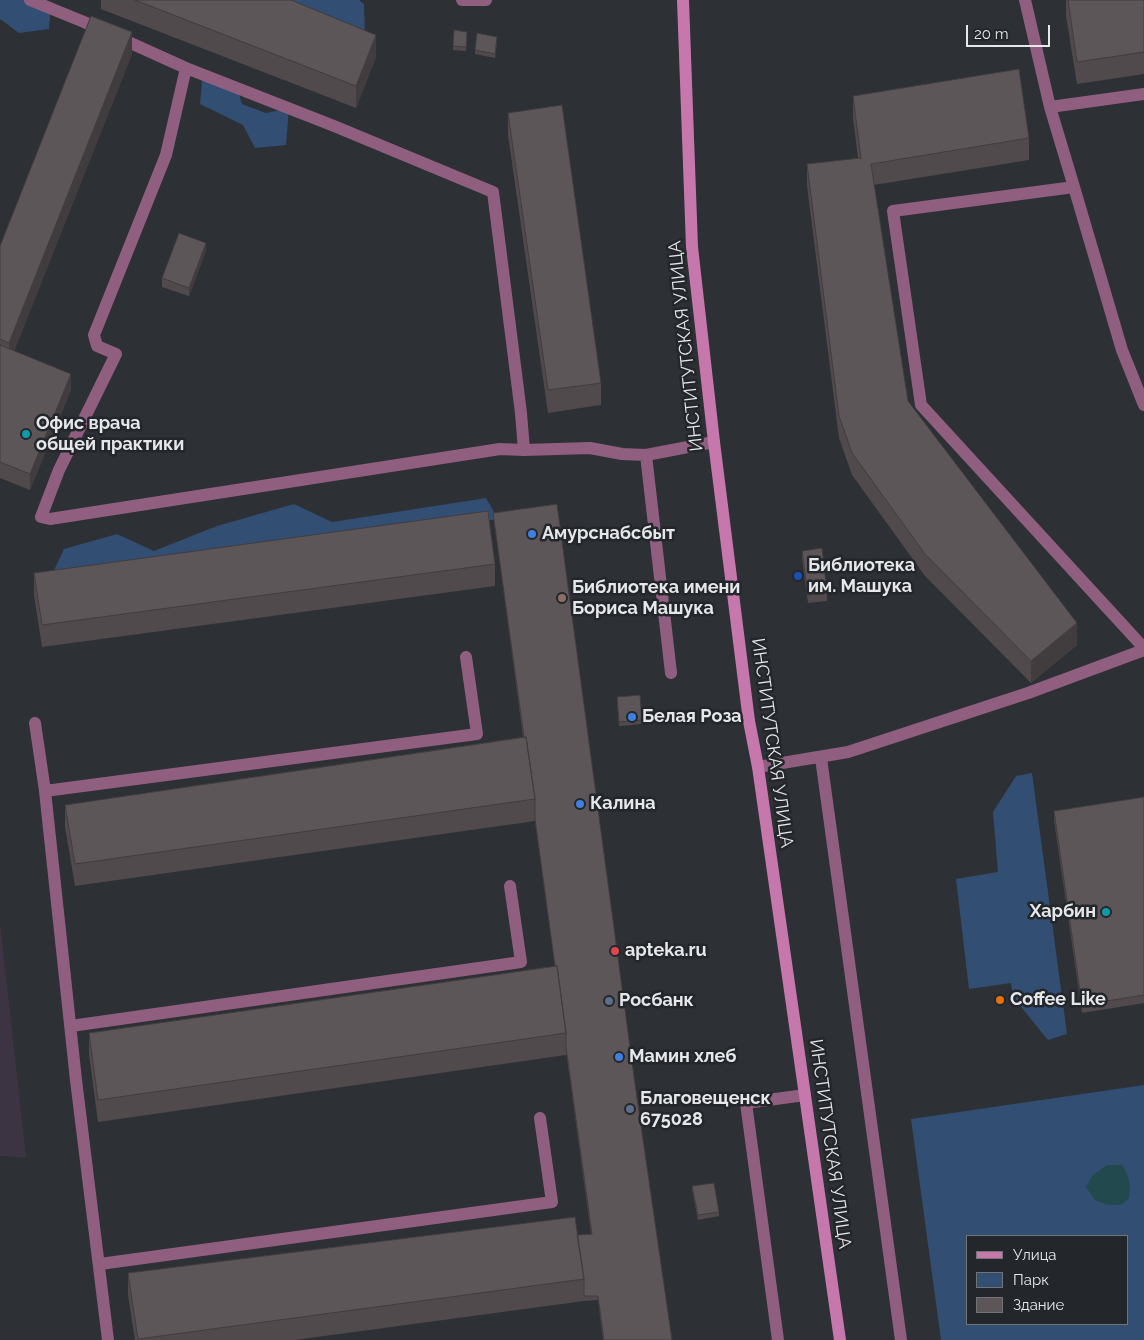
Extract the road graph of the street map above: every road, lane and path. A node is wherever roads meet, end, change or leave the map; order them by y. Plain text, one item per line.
1 (30, 0) edge
2 (462, 0) edge
3 (482, 0) edge
4 (683, 0) edge
5 (1025, 0) edge
6 (186, 68) junction
7 (1144, 94) edge
8 (1050, 107) junction
9 (1074, 187) junction
10 (1144, 405) edge
11 (714, 442) junction
12 (524, 450) junction
13 (646, 455) junction
14 (1144, 649) edge
15 (466, 657) dead end
16 (671, 673) dead end
17 (34, 723) dead end
18 (821, 758) junction
19 (758, 767) junction
20 (45, 791) junction
21 (510, 886) dead end
22 (71, 1026) junction
23 (806, 1095) junction
24 (540, 1118) dead end
25 (100, 1264) junction
26 (108, 1340) edge
27 (778, 1340) edge
28 (840, 1340) edge
29 (901, 1340) edge

1 - 6 street
2 - 3 street
4 - 11 main road, ИНСТИТУТСКАЯ УЛИЦА
5 - 8 street
6 - 12 street
6 - 12 street
7 - 8 street
8 - 9 street
9 - 10 street
9 - 14 street
11 - 13 street
11 - 19 main road, ИНСТИТУТСКАЯ УЛИЦА
12 - 13 street
13 - 16 street
14 - 18 street
15 - 20 street
17 - 20 street
18 - 19 street
18 - 29 street
19 - 23 main road, ИНСТИТУТСКАЯ УЛИЦА
20 - 22 street
21 - 22 street
22 - 25 street
23 - 27 street
23 - 28 main road, ИНСТИТУТСКАЯ УЛИЦА
24 - 25 street
25 - 26 street

